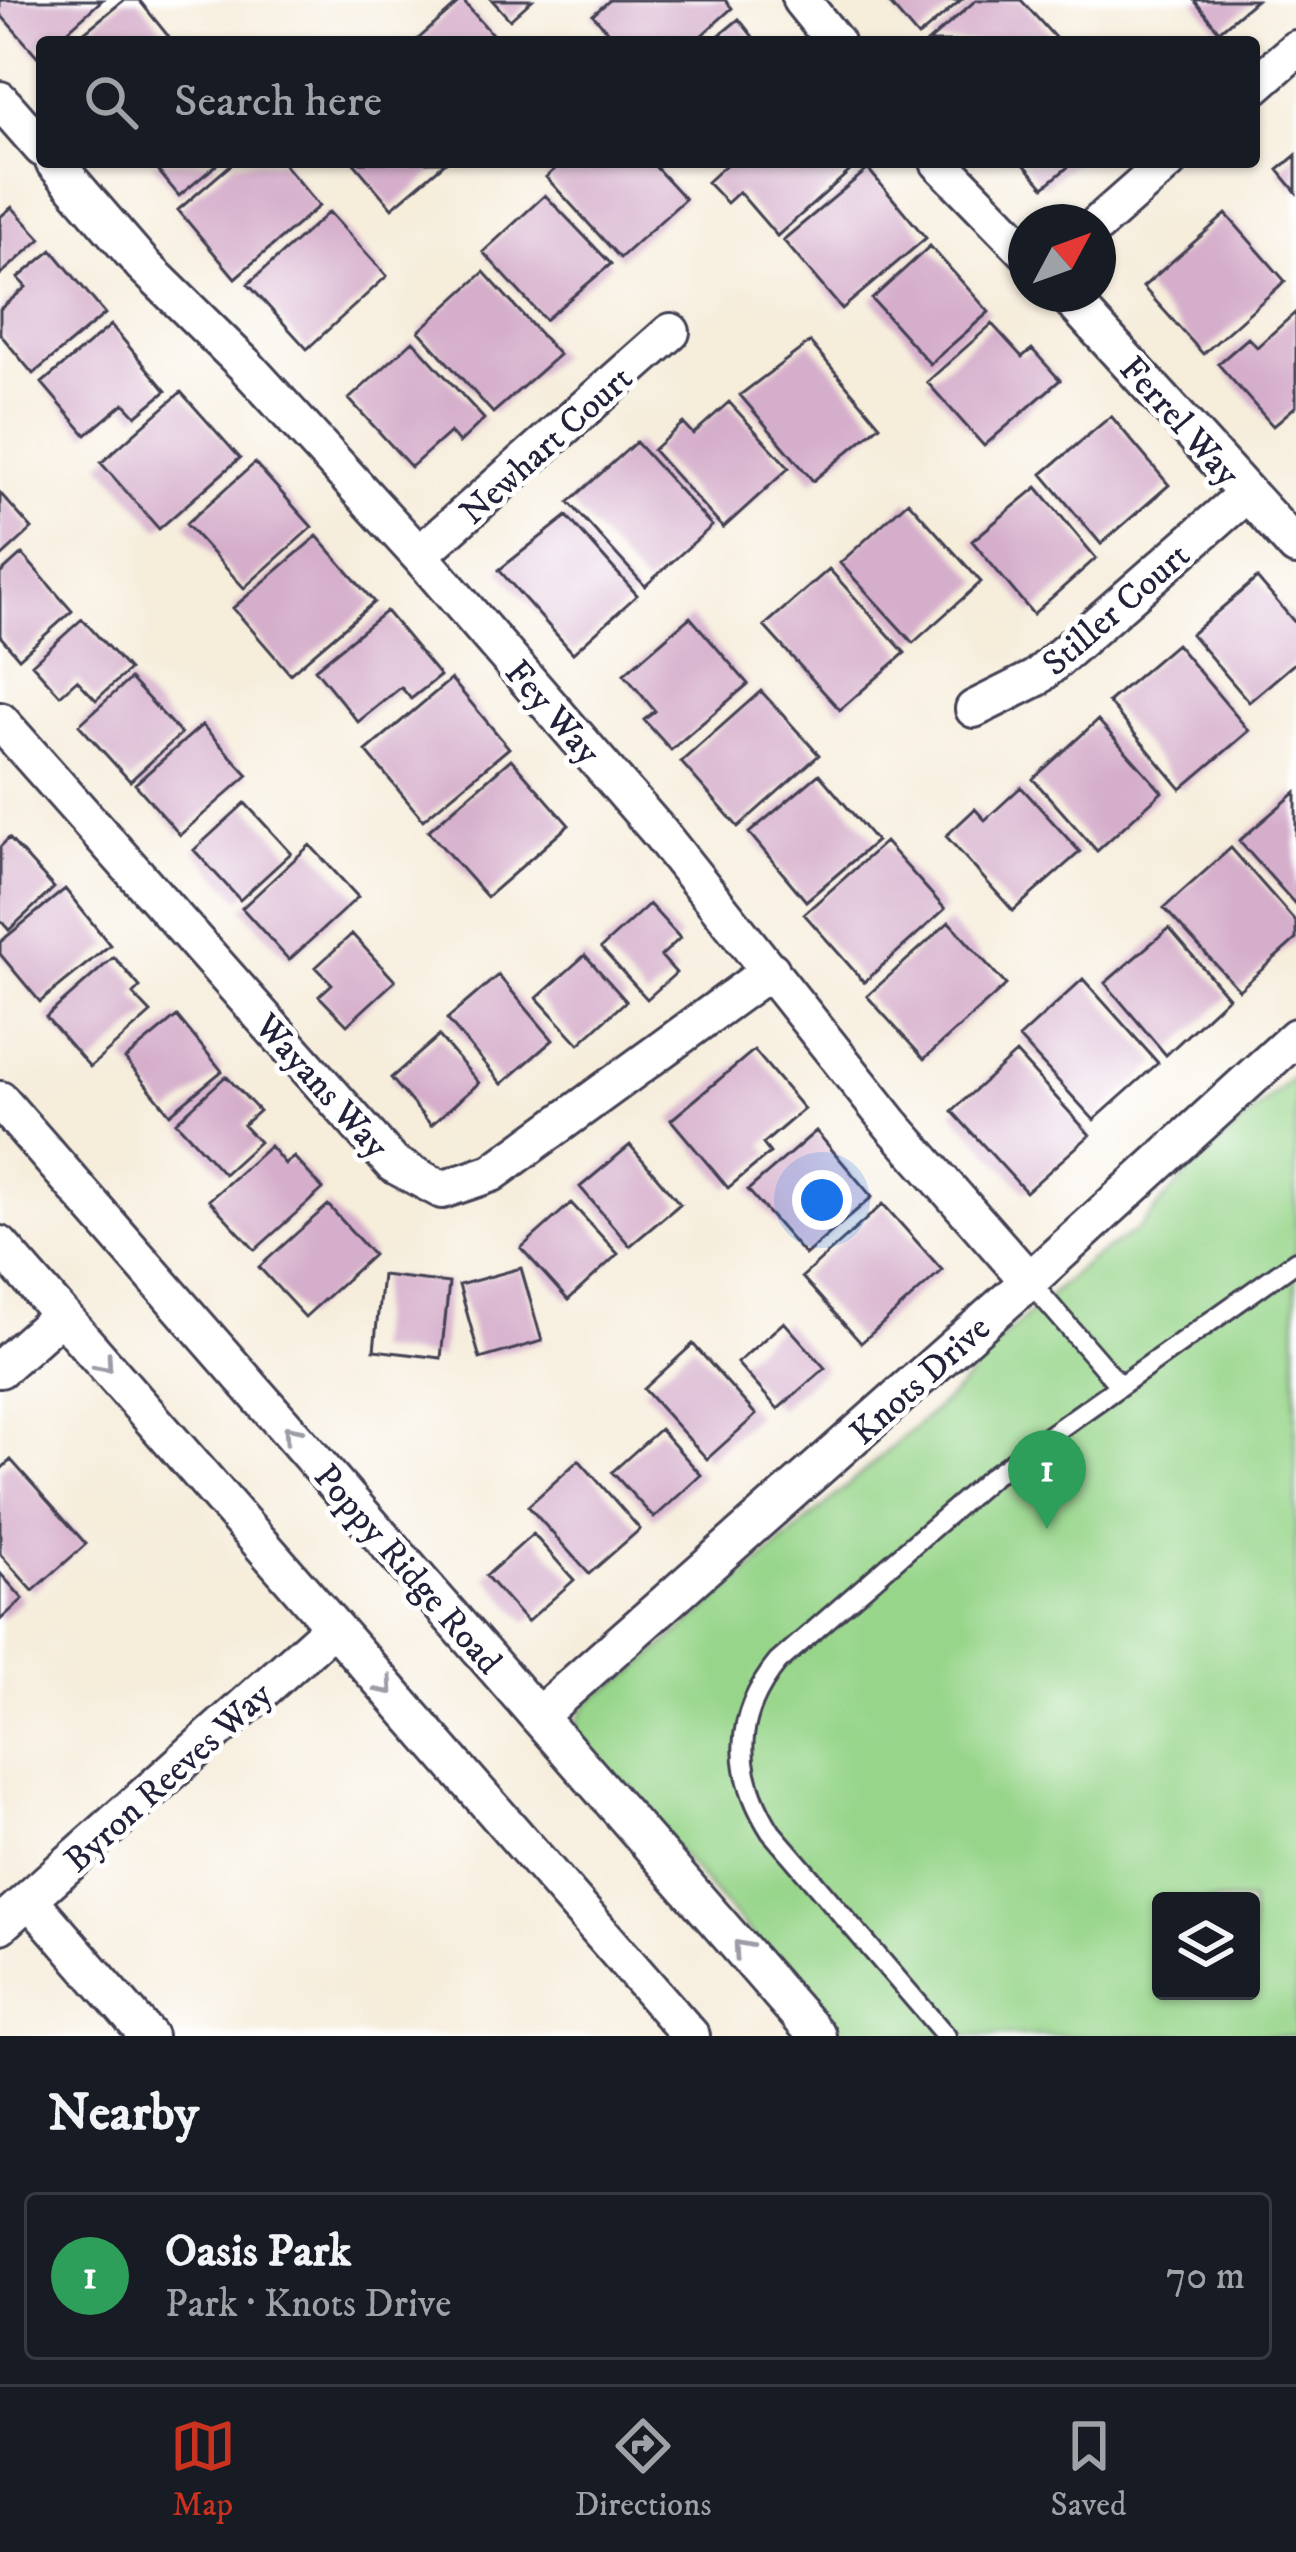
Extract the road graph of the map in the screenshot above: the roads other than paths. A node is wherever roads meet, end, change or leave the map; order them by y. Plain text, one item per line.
1 (801, 0) edge
2 (830, 36) edge
3 (1296, 49) edge
4 (1260, 81) edge
5 (0, 100) edge
6 (36, 141) edge
7 (59, 168) edge
8 (945, 168) edge
9 (1161, 168) edge
10 (1116, 208) edge
11 (1008, 233) edge
12 (1082, 312) edge
13 (671, 332) dead end
14 (1247, 493) junction
15 (1296, 547) edge
16 (419, 555) junction
17 (974, 709) dead end
18 (0, 721) edge
19 (771, 970) junction
20 (1296, 1037) edge
21 (0, 1100) edge
22 (0, 1245) edge
23 (1296, 1261) edge
24 (1029, 1281) junction
25 (61, 1315) junction
26 (0, 1369) edge
27 (1119, 1384) junction
28 (333, 1627) junction
29 (538, 1716) junction
30 (29, 1899) junction
31 (0, 1925) edge
32 (148, 2036) edge
33 (691, 2036) edge
34 (818, 2036) edge
35 (946, 2036) edge

1 - 2 street
3 - 4 street
5 - 6 street
7 - 16 street, Fey Way
8 - 11 street
9 - 10 street
12 - 14 street, Ferrel Way
13 - 16 street, Newhart Court
14 - 15 street, Ferrel Way
14 - 17 street, Stiller Court
16 - 19 street, Fey Way
18 - 19 street, Wayans Way
19 - 24 street, Fey Way
20 - 24 street, Knots Drive
29 -> 21 street, Poppy Ridge Road
22 - 25 street
23 - 27 lane
24 - 27 lane
24 - 29 street, Knots Drive
25 - 26 street
25 -> 28 street
27 - 35 lane
28 - 30 street, Byron Reeves Way
28 -> 33 street
34 -> 29 street, Poppy Ridge Road
30 - 31 street, Byron Reeves Way
30 - 32 street

